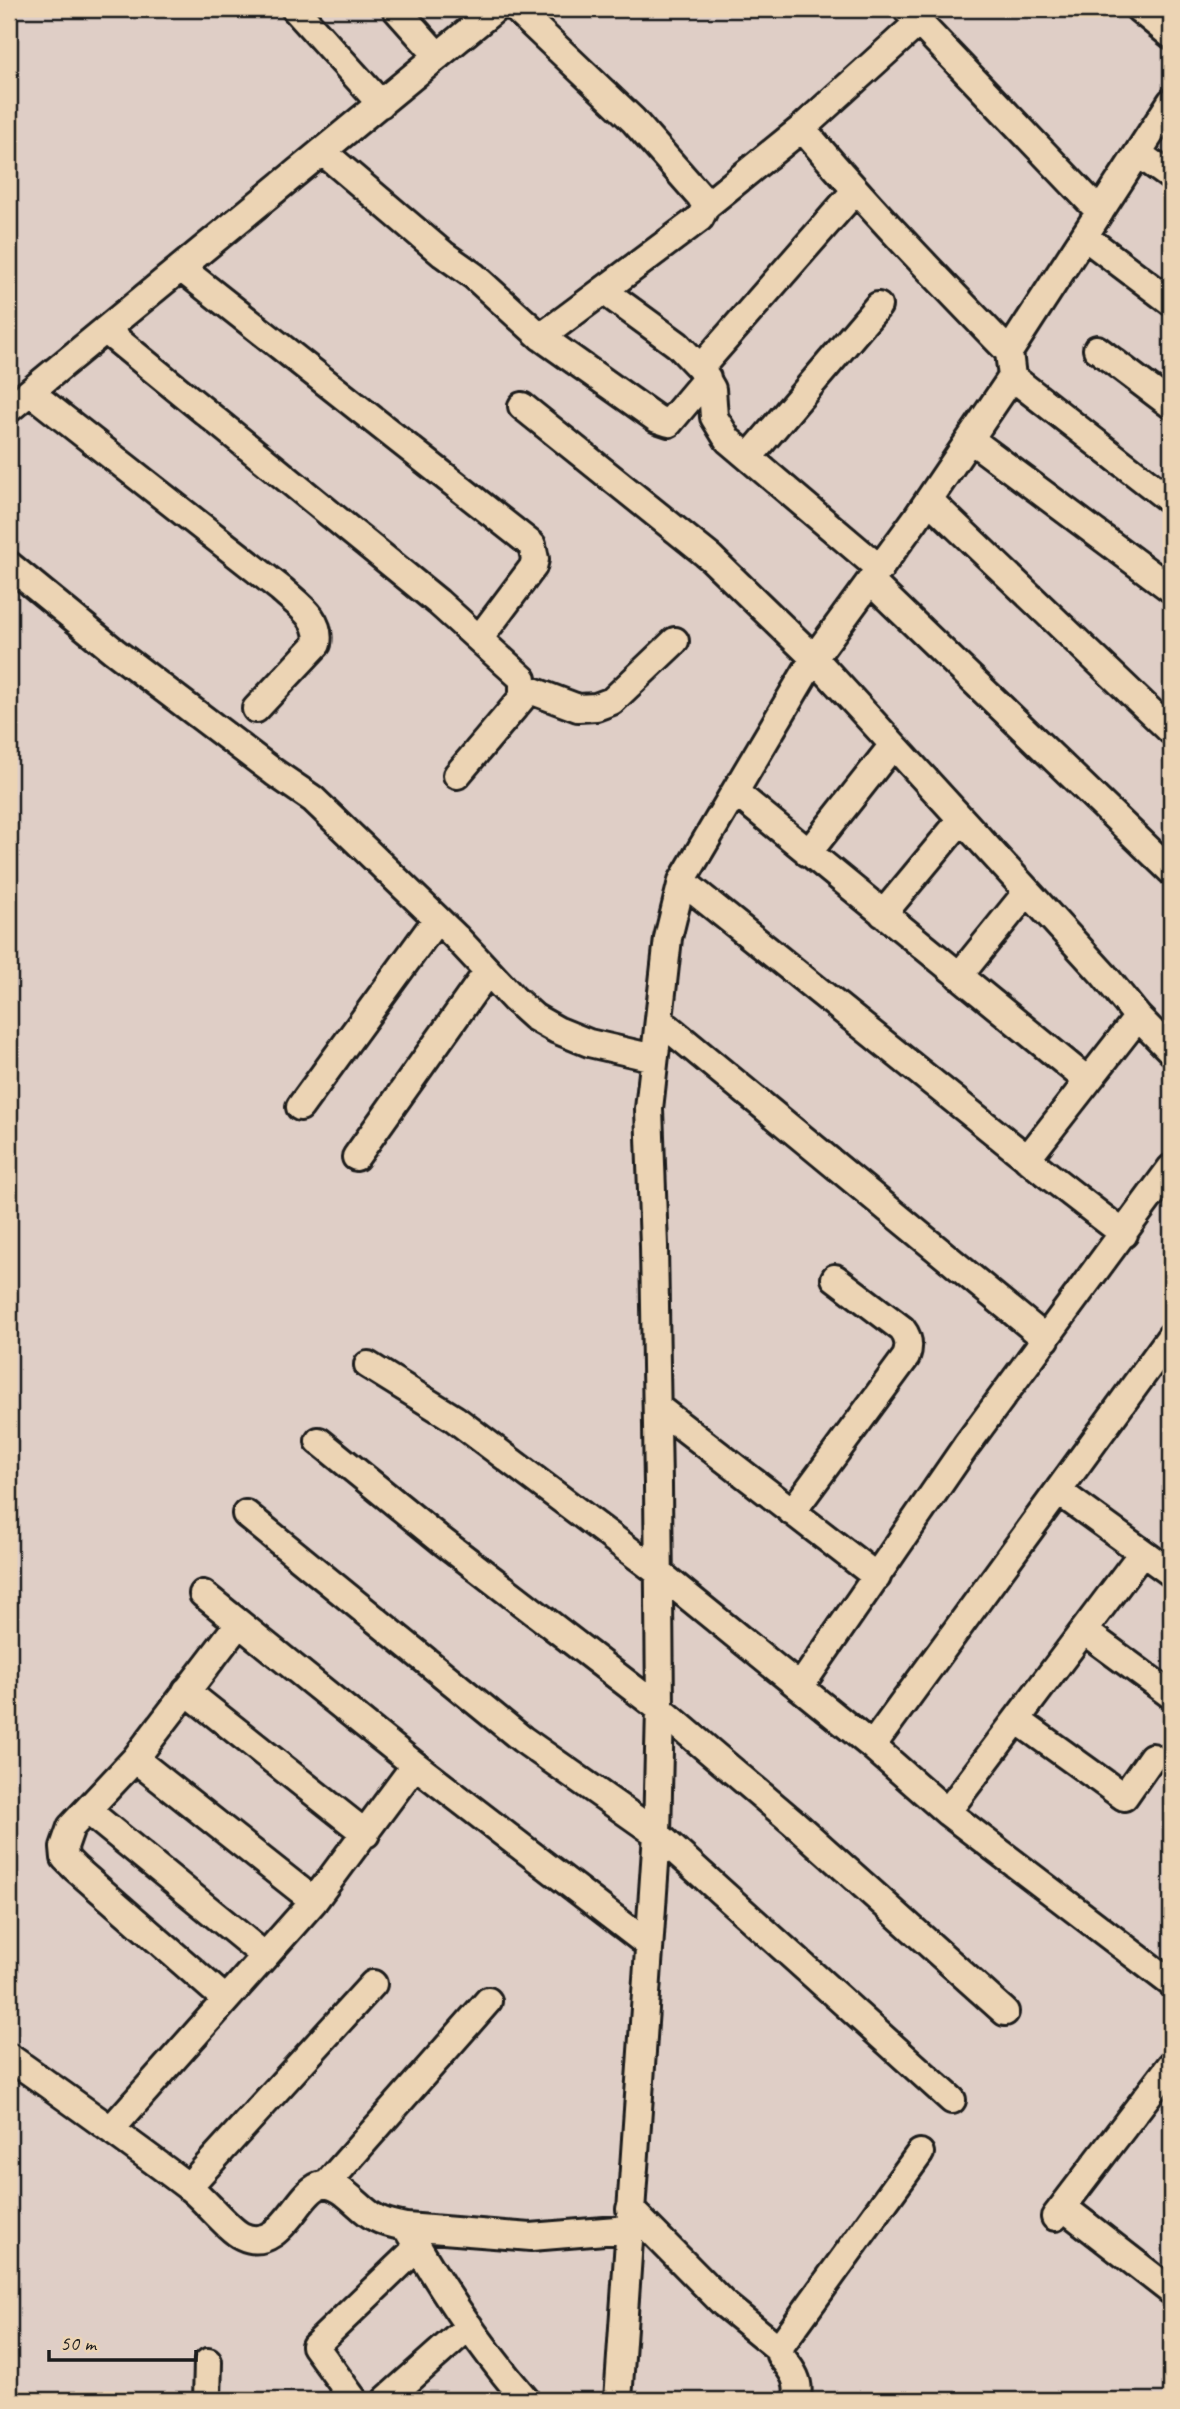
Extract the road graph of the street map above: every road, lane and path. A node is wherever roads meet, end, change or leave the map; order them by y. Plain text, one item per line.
1 (295, 9) edge
2 (396, 9) edge
3 (495, 9) edge
4 (516, 9) edge
5 (1139, 9) edge
6 (913, 15) edge
7 (1171, 35) edge
8 (438, 57) junction
9 (1171, 102) edge
10 (381, 104) junction
11 (802, 128) junction
12 (323, 152) junction
13 (1139, 154) junction
14 (1171, 177) edge
15 (855, 191) junction
16 (706, 206) junction
17 (1100, 212) junction
18 (1085, 237) junction
19 (181, 268) junction
20 (604, 292) junction
21 (1171, 302) edge
22 (878, 306) dead end
23 (105, 330) junction
24 (541, 337) junction
25 (1097, 349) dead end
26 (1011, 365) junction
27 (704, 373) junction
28 (30, 392) junction
29 (1171, 405) edge
30 (522, 406) dead end
31 (9, 409) edge
32 (970, 439) junction
33 (749, 457) junction
34 (929, 500) junction
35 (1171, 501) edge
36 (9, 565) edge
37 (875, 575) junction
38 (1171, 589) edge
39 (479, 639) junction
40 (675, 641) dead end
41 (814, 658) junction
42 (524, 688) junction
43 (256, 709) dead end
44 (1171, 731) edge
45 (893, 745) junction
46 (457, 775) dead end
47 (735, 792) junction
48 (961, 820) junction
49 (808, 853) junction
50 (1171, 872) edge
51 (682, 881) junction
52 (1027, 892) junction
53 (883, 914) junction
54 (437, 919) junction
55 (488, 971) junction
56 (959, 976) junction
57 (1138, 1017) junction
58 (659, 1020) junction
59 (1171, 1051) edge
60 (654, 1058) junction
61 (1088, 1082) junction
62 (300, 1107) dead end
63 (356, 1157) dead end
64 (1027, 1159) junction
65 (1171, 1168) edge
66 (1124, 1234) junction
67 (835, 1278) dead end
68 (1171, 1336) edge
69 (1046, 1339) junction
70 (368, 1365) dead end
71 (657, 1407) junction
72 (320, 1441) dead end
73 (1058, 1491) junction
74 (792, 1512) junction
75 (246, 1514) dead end
76 (1142, 1553) junction
77 (658, 1572) junction
78 (1171, 1573) edge
79 (877, 1577) junction
80 (202, 1594) dead end
81 (239, 1623) junction
82 (1084, 1630) junction
83 (800, 1687) junction
84 (186, 1691) junction
85 (1171, 1695) edge
86 (660, 1709) junction
87 (1017, 1720) junction
88 (872, 1746) junction
89 (1152, 1757) dead end
90 (135, 1759) junction
91 (415, 1766) junction
92 (87, 1810) junction
93 (947, 1812) junction
94 (366, 1834) junction
95 (657, 1834) junction
96 (314, 1901) junction
97 (649, 1945) junction
98 (265, 1956) junction
99 (1171, 1983) edge
100 (373, 1984) dead end
101 (226, 2000) junction
102 (488, 2001) dead end
103 (1005, 2012) dead end
104 (9, 2057) edge
105 (1171, 2065) edge
106 (952, 2100) dead end
107 (112, 2128) junction
108 (920, 2152) dead end
109 (326, 2185) junction
110 (188, 2187) junction
111 (630, 2219) junction
112 (412, 2237) junction
113 (1171, 2291) edge
114 (469, 2326) junction
115 (779, 2349) junction
116 (208, 2362) dead end
117 (803, 2396) edge
118 (207, 2400) edge
119 (354, 2400) edge
120 (386, 2400) edge
121 (526, 2400) edge
122 (618, 2400) edge

1 - 10 street
2 - 8 street
3 - 8 street
4 - 16 street
5 - 7 street
6 - 11 street
6 - 17 street
8 - 10 street
9 - 13 street
10 - 12 street
11 - 15 street
11 - 16 street
12 - 19 street
12 - 24 street
13 - 14 street
13 - 17 street
15 - 26 street
15 - 27 street
16 - 20 street
17 - 18 street
18 - 21 street
18 - 26 street
19 - 23 street
19 - 39 street
20 - 24 street
20 - 27 street
22 - 33 street
23 - 28 street
23 - 39 street
24 - 27 street
25 - 29 street
26 - 32 street
26 - 35 street
27 - 33 street
28 - 31 street
28 - 43 street
30 - 41 street
32 - 34 street
32 - 38 street
33 - 37 street
34 - 37 street
34 - 44 street
36 - 54 street
37 - 41 street
37 - 50 street
39 - 42 street
40 - 42 street
41 - 45 street
41 - 47 street
42 - 46 street
45 - 48 street
45 - 49 street
47 - 49 street
47 - 51 street
48 - 52 street
48 - 53 street
49 - 53 street
51 - 58 street
51 - 64 street
52 - 56 street
52 - 57 street
53 - 56 street
54 - 55 street
54 - 62 street
55 - 60 street
55 - 63 street
56 - 61 street
57 - 59 street
57 - 61 street
58 - 60 street
58 - 69 street
60 - 71 street
61 - 64 street
64 - 66 street
65 - 66 street
66 - 69 street
67 - 74 street
68 - 73 street
69 - 79 street
70 - 77 street
71 - 74 street
71 - 77 street
72 - 86 street
73 - 76 street
73 - 88 street
74 - 79 street
75 - 95 street
76 - 78 street
76 - 82 street
77 - 83 street
77 - 86 street
79 - 83 street
80 - 81 street
81 - 84 street
81 - 91 street
82 - 85 street
82 - 87 street
83 - 88 street
84 - 90 street
84 - 94 street
86 - 95 street
86 - 103 street
87 - 89 street
87 - 93 street
88 - 93 street
90 - 92 street
90 - 96 street
91 - 94 street
91 - 97 street
92 - 98 street
92 - 101 street
93 - 99 street
94 - 96 street
95 - 97 street
95 - 106 street
96 - 98 street
97 - 111 street
98 - 101 street
100 - 110 street
101 - 107 street
102 - 109 street
104 - 107 street
105 - 113 street
107 - 110 street
108 - 115 street
109 - 110 street
109 - 112 street
111 - 112 street
111 - 115 street
111 - 122 street
112 - 114 street
112 - 119 street
114 - 120 street
114 - 121 street
115 - 117 street
116 - 118 street

